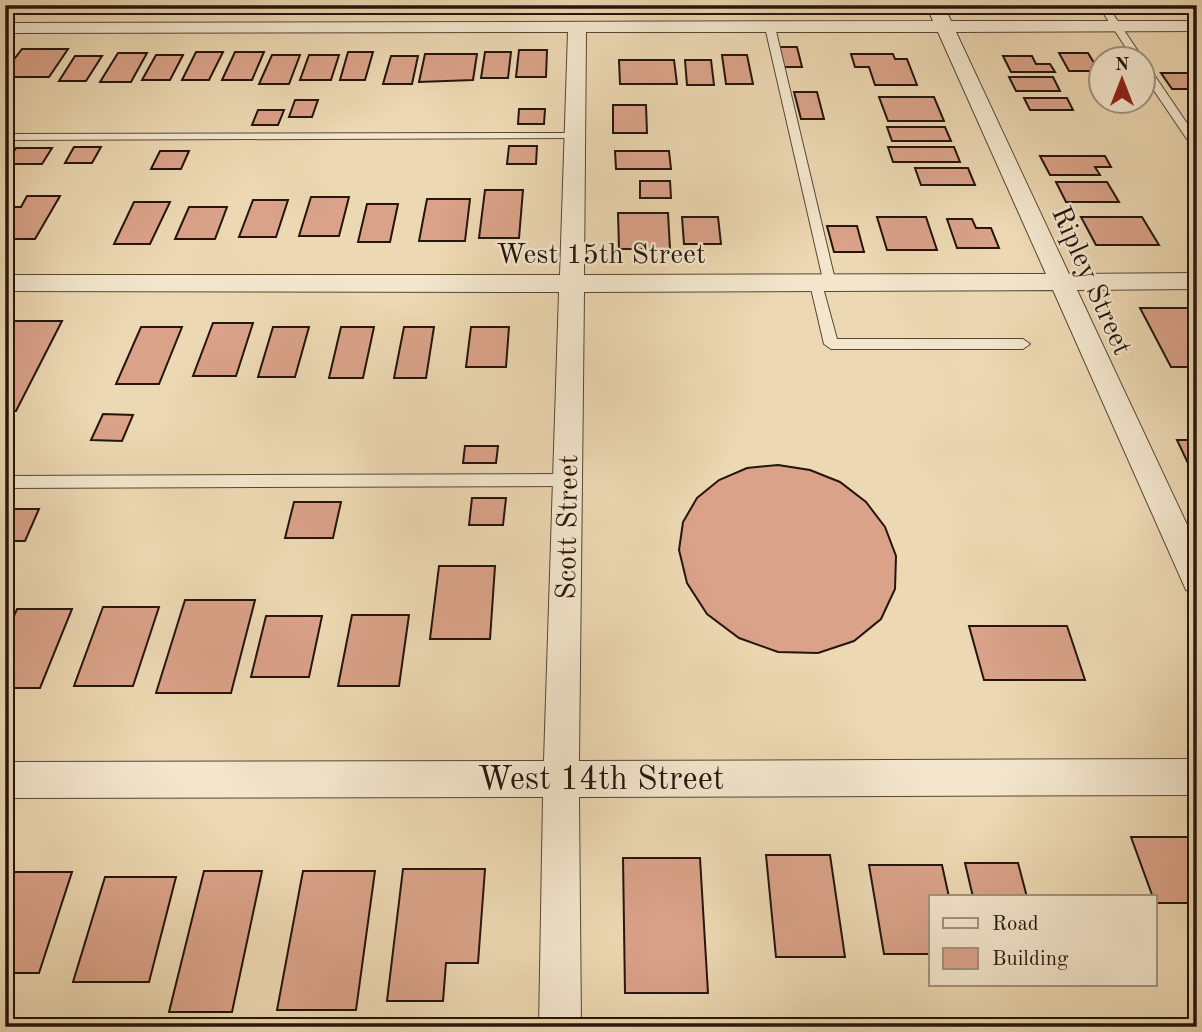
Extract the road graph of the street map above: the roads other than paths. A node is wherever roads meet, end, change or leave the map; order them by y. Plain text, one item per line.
1 (597, 5) edge
2 (1102, 5) edge
3 (940, 16) edge
4 (1116, 26) junction
5 (1197, 26) edge
6 (587, 27) junction
7 (769, 27) junction
8 (5, 28) edge
9 (1130, 46) edge
10 (1156, 84) edge
11 (575, 135) junction
12 (5, 137) edge
13 (1197, 146) edge
14 (1197, 281) edge
15 (572, 282) junction
16 (5, 283) edge
17 (1062, 283) junction
18 (823, 284) junction
19 (1023, 344) dead end
20 (568, 480) junction
21 (5, 482) edge
22 (1197, 580) edge
23 (561, 777) junction
24 (1197, 777) edge
25 (5, 779) edge
26 (561, 1027) edge

1 - 6 street, Scott Street
2 - 4 lane
3 - 4 street
3 - 7 street
3 - 17 street, Ripley Street
4 - 5 street
4 - 9 lane
6 - 7 street
6 - 8 street
6 - 11 street, Scott Street
7 - 18 lane
10 - 13 lane
11 - 12 lane
11 - 15 street, Scott Street
14 - 17 street, West 15th Street
15 - 16 street, West 15th Street
15 - 18 street, West 15th Street
15 - 20 street, Scott Street
17 - 18 street, West 15th Street
17 - 22 street, Ripley Street
18 - 19 lane
20 - 21 lane
20 - 23 street, Scott Street
23 - 24 street, West 14th Street
23 - 25 street, West 14th Street
23 - 26 street, Scott Street

